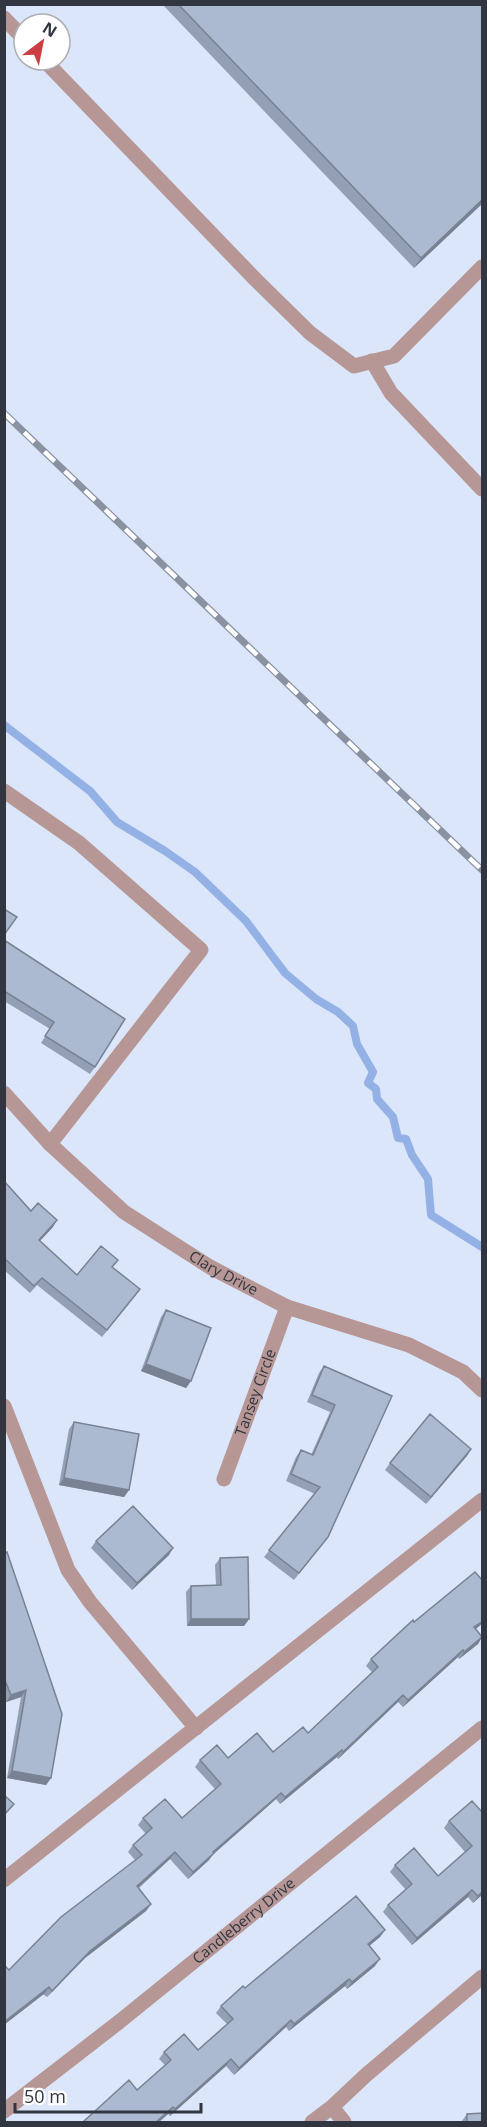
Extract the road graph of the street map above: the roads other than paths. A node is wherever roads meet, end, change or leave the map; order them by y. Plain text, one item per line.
1 (56, 72) edge
2 (483, 267) edge
3 (372, 361) junction
4 (483, 489) edge
5 (4, 791) edge
6 (4, 1092) edge
7 (50, 1144) junction
8 (287, 1307) junction
9 (483, 1390) edge
10 (4, 1406) edge
11 (224, 1479) dead end
12 (483, 1500) edge
13 (195, 1728) junction
14 (483, 1728) edge
15 (4, 1880) edge
16 (483, 1977) edge
17 (332, 2107) junction
18 (4, 2111) edge
19 (312, 2122) edge
20 (344, 2122) edge

1 - 3 street
2 - 3 street
3 - 4 street
5 - 7 street
6 - 7 street, Clary Drive
7 - 8 street, Clary Drive
8 - 9 street, Clary Drive
8 - 11 street, Tansey Circle
10 - 13 street
12 - 13 street
13 - 15 street
14 - 18 street, Candleberry Drive
16 - 17 street
17 - 19 street
17 - 20 street

